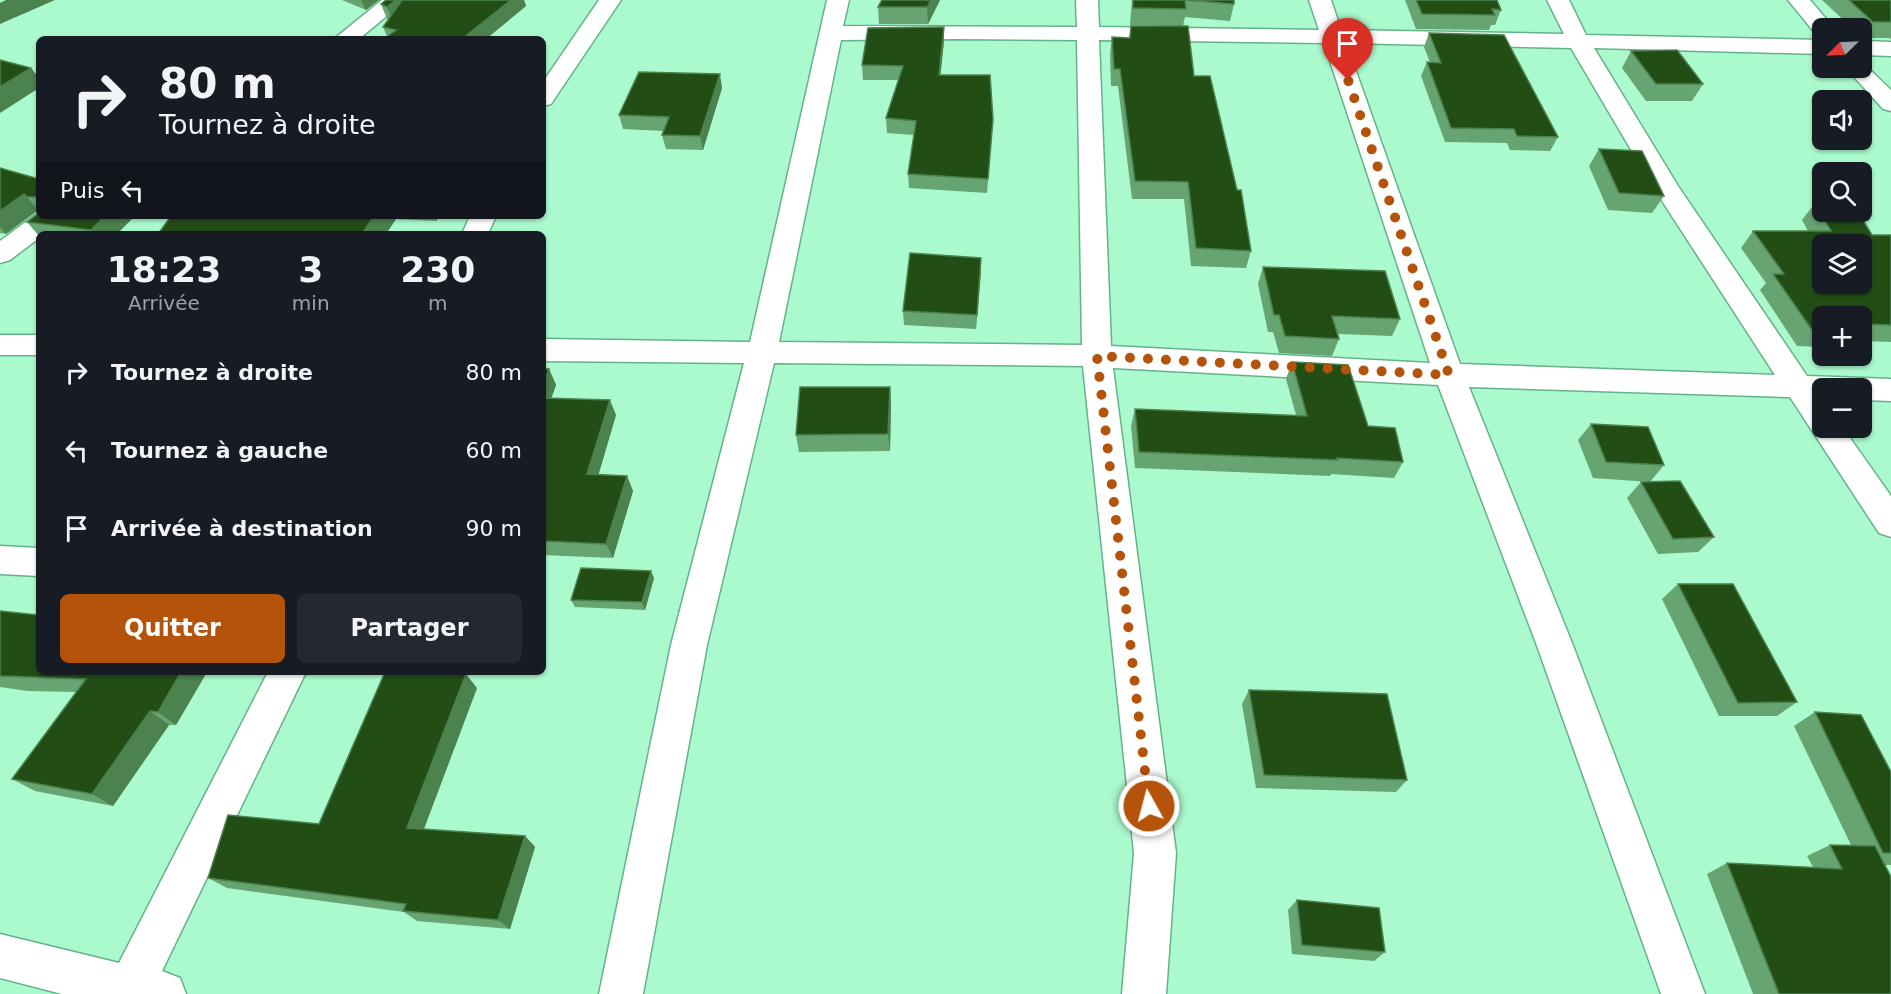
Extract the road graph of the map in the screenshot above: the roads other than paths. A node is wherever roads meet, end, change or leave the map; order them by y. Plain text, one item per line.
1 (394, 0) edge
2 (610, 0) edge
3 (838, 0) edge
4 (1320, 0) edge
5 (1558, 0) edge
6 (1799, 0) edge
7 (1087, 16) edge
8 (1814, 18) edge
9 (833, 33) junction
10 (1333, 34) junction
11 (349, 36) edge
12 (1578, 41) junction
13 (1812, 47) edge
14 (1872, 48) edge
15 (1891, 49) edge
16 (1866, 78) edge
17 (546, 95) edge
18 (1891, 104) edge
19 (47, 219) edge
20 (0, 254) edge
21 (0, 345) edge
22 (36, 345) edge
23 (546, 350) edge
24 (762, 352) junction
25 (1097, 356) junction
26 (1449, 375) junction
27 (1798, 387) junction
28 (1812, 387) edge
29 (1872, 389) edge
30 (1891, 390) edge
31 (1812, 407) edge
32 (1833, 438) edge
33 (1891, 523) edge
34 (0, 560) edge
35 (36, 562) edge
36 (286, 675) edge
37 (0, 956) edge
38 (141, 992) edge
39 (621, 994) edge
40 (1144, 994) edge
41 (1683, 994) edge

1 - 11 street
2 - 17 street
3 - 9 street
4 - 10 street
5 - 12 street
6 - 8 street
7 - 9 street
7 - 10 street
7 - 25 street
9 - 24 street
10 - 12 street
10 - 26 street
12 - 13 street
12 - 27 street
14 - 15 street
16 - 18 street
19 - 20 street
21 - 22 street
23 - 24 street
24 - 25 street
24 - 39 street
25 - 26 street
25 - 40 street
26 - 27 street
26 - 41 street
27 - 28 street
27 - 31 street
29 - 30 street
32 - 33 street
34 - 35 street
36 - 38 street
37 - 38 street

